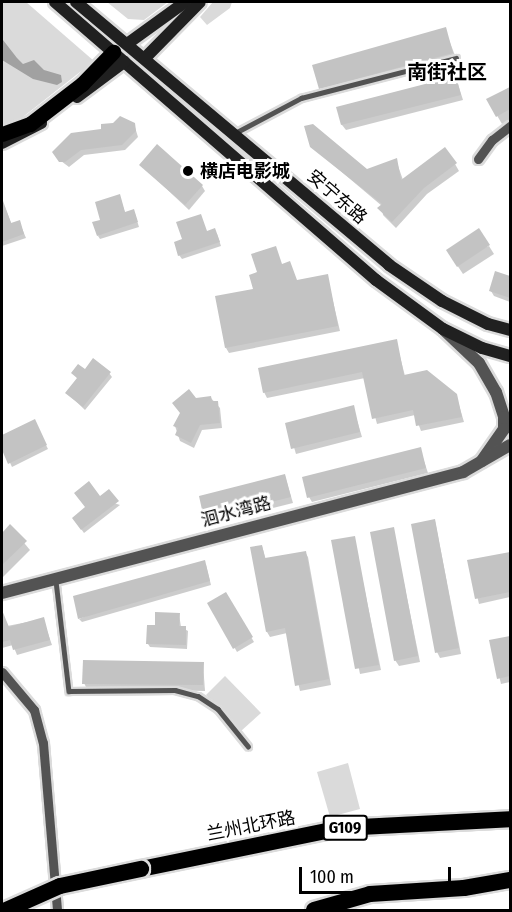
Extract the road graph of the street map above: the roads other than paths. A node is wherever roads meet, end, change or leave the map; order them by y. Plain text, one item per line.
1 (55, 2) edge
2 (76, 2) edge
3 (185, 2) edge
4 (200, 2) edge
5 (121, 53) junction
6 (145, 58) junction
7 (456, 58) dead end
8 (510, 126) edge
9 (235, 133) junction
10 (2, 134) edge
11 (2, 143) edge
12 (478, 159) dead end
13 (443, 329) junction
14 (510, 330) edge
15 (510, 356) edge
16 (510, 446) edge
17 (480, 465) junction
18 (56, 578) junction
19 (2, 593) edge
20 (2, 672) edge
21 (248, 746) dead end
22 (510, 819) edge
23 (510, 880) edge
24 (6, 910) edge
25 (57, 910) edge
26 (314, 910) edge

1 - 5 main road
2 - 5 main road
3 - 5 main road
4 - 6 main road
5 - 6 main road, 安宁东路
5 - 10 main road
5 - 11 main road
5 - 13 main road
6 - 9 main road, 安宁东路
7 - 9 lane
8 - 12 street
9 - 14 main road, 安宁东路
13 - 15 main road
13 - 17 street
16 - 17 street, 洄水湾路
17 - 18 street, 洄水湾路
18 - 19 street, 洄水湾路
18 - 21 lane
20 - 25 street
22 - 24 highway, 兰州北环路 / G109, bridge
23 - 26 highway

